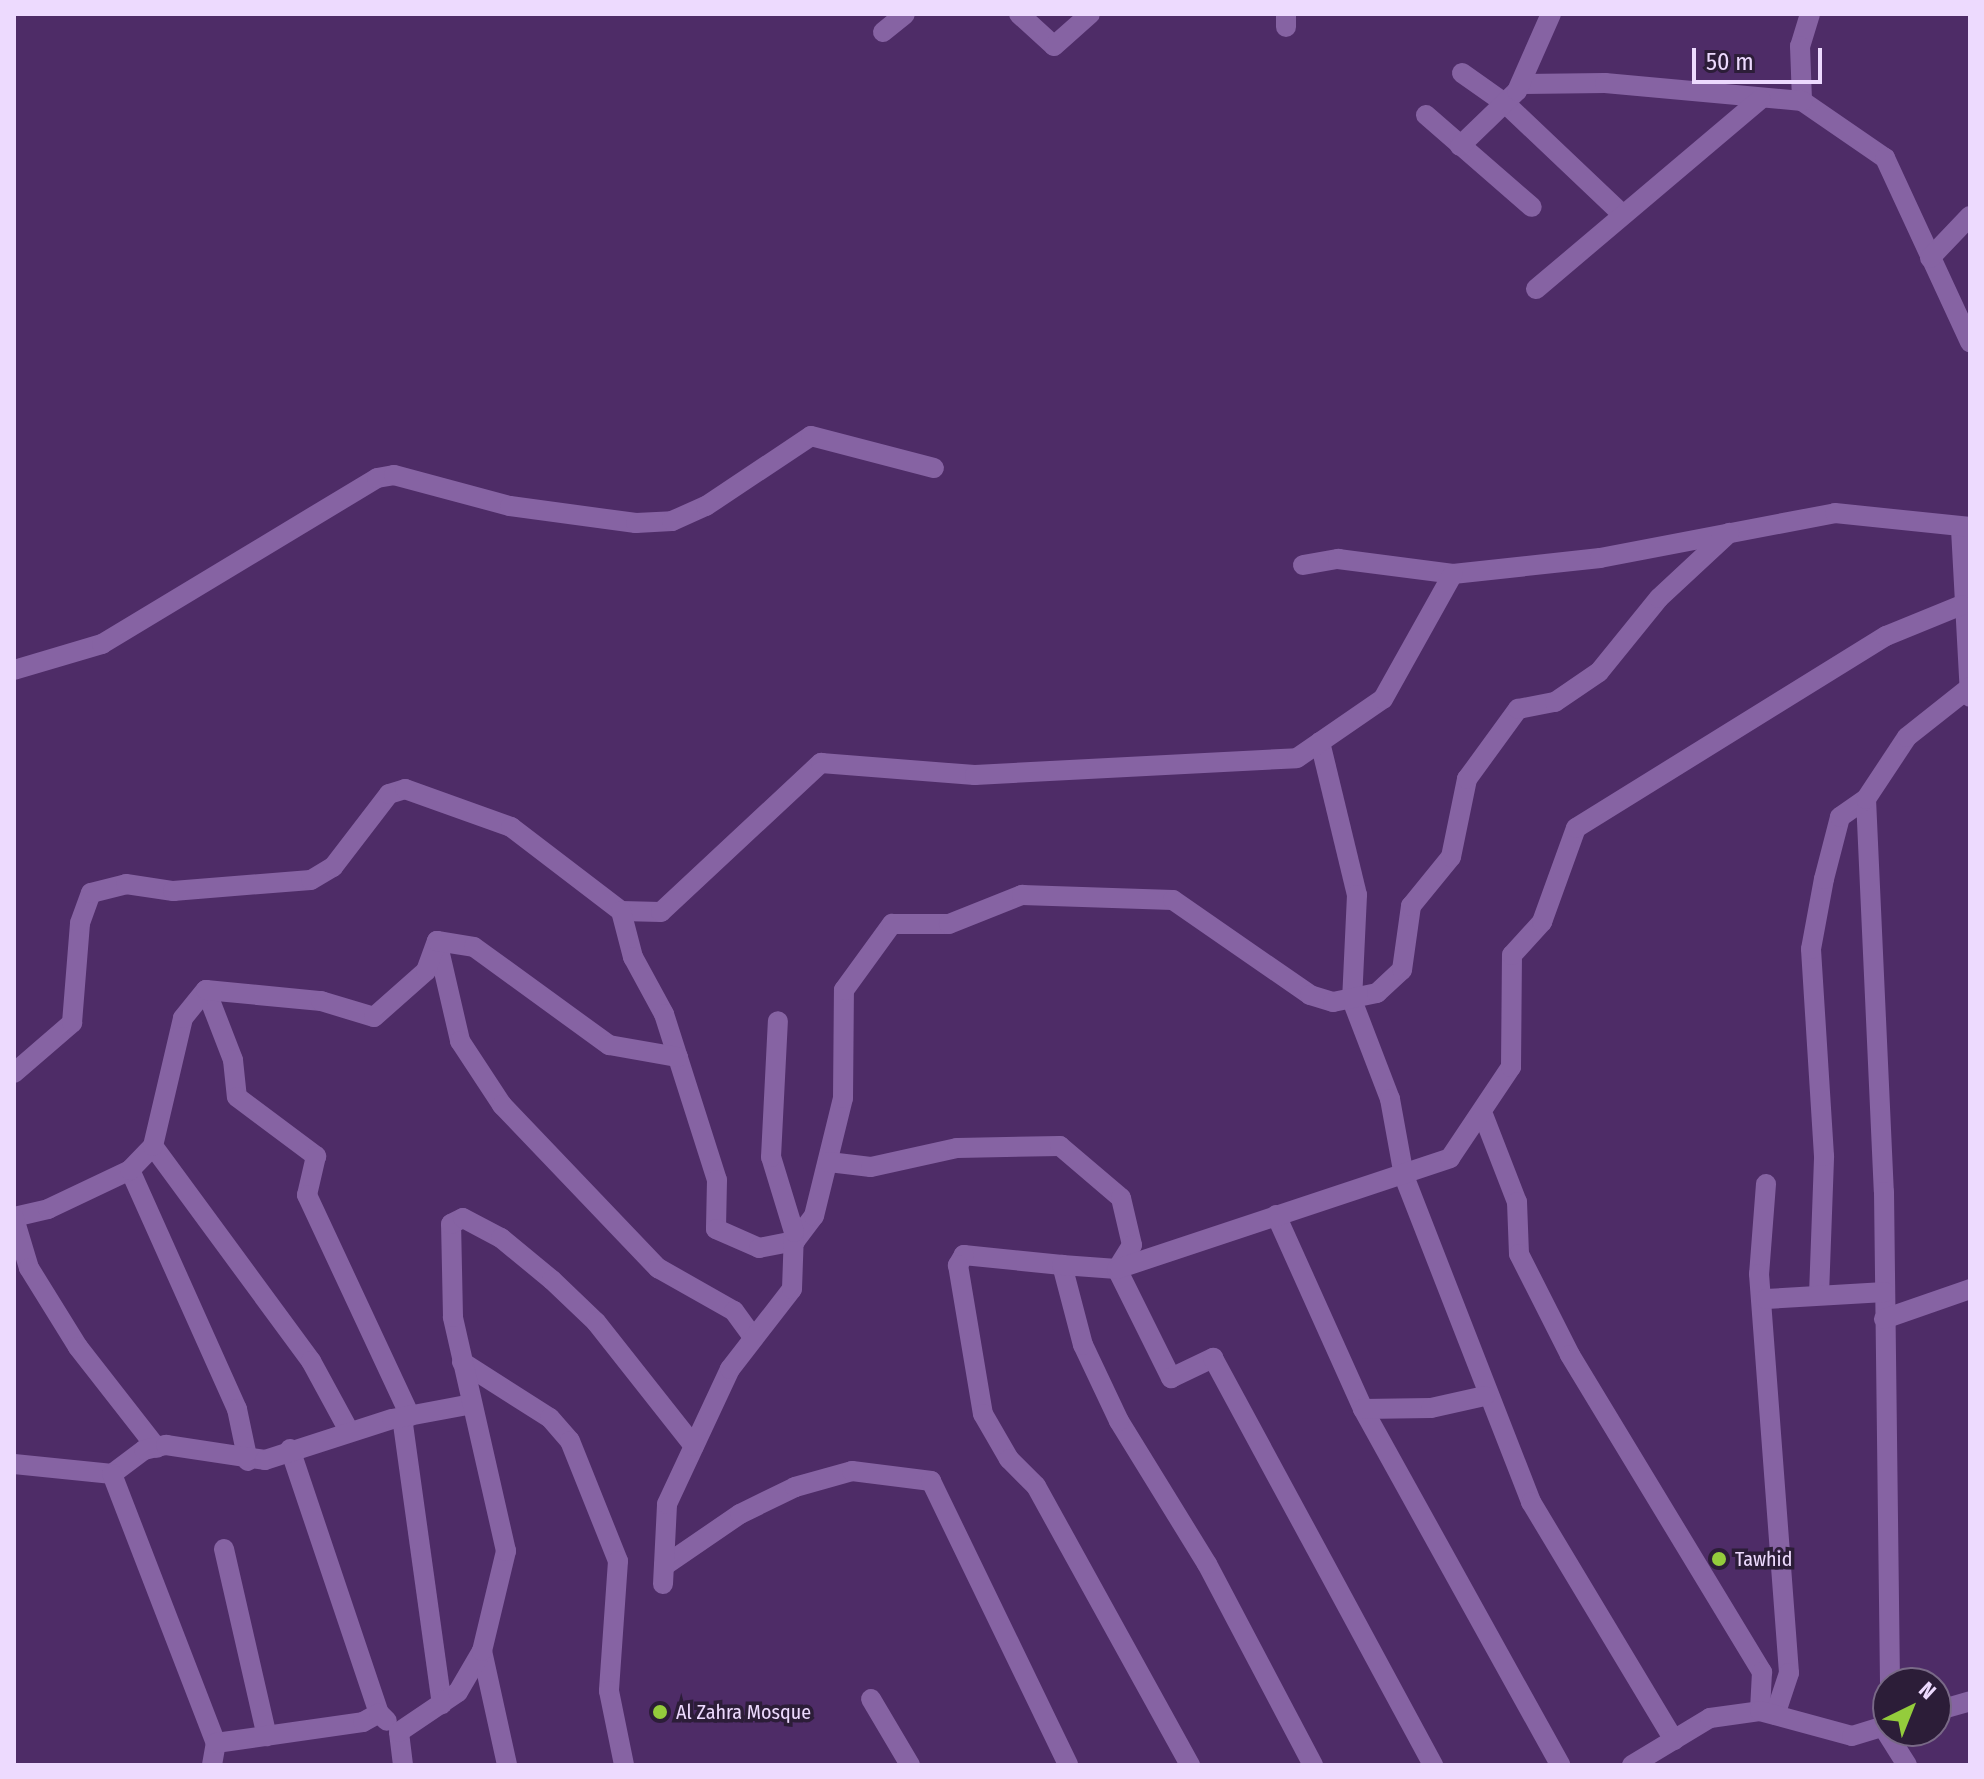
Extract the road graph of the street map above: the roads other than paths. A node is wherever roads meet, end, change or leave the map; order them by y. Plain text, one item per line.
1 (905, 14) edge
2 (1019, 14) edge
3 (1090, 14) edge
4 (1551, 14) edge
5 (1810, 14) edge
6 (883, 32) dead end
7 (1462, 73) dead end
8 (1521, 84) junction
9 (1761, 99) junction
10 (1802, 101) junction
11 (1506, 104) junction
12 (1426, 115) dead end
13 (1460, 146) junction
14 (1532, 207) dead end
15 (1623, 215) junction
16 (1970, 216) edge
17 (1930, 258) junction
18 (1536, 289) dead end
19 (1970, 342) edge
20 (934, 468) dead end
21 (1965, 528) edge
22 (1729, 533) junction
23 (1303, 565) dead end
24 (1453, 574) junction
25 (1962, 605) junction
26 (14, 670) edge
27 (1970, 687) edge
28 (1970, 699) edge
29 (1320, 742) junction
30 (1866, 799) junction
31 (621, 911) junction
32 (437, 941) junction
33 (206, 990) junction
34 (1352, 1000) junction
35 (778, 1021) dead end
36 (678, 1057) junction
37 (14, 1073) edge
38 (1484, 1117) junction
39 (153, 1146) junction
40 (829, 1162) junction
41 (130, 1170) junction
42 (1404, 1176) junction
43 (1766, 1184) dead end
44 (1276, 1215) junction
45 (14, 1217) edge
46 (795, 1241) junction
47 (1062, 1265) junction
48 (1117, 1269) junction
49 (1970, 1289) edge
50 (1885, 1292) junction
51 (1819, 1295) junction
52 (1766, 1299) junction
53 (1884, 1319) junction
54 (753, 1337) junction
55 (462, 1362) junction
56 (1485, 1396) junction
57 (472, 1404) junction
58 (1363, 1409) junction
59 (406, 1417) junction
60 (349, 1431) junction
61 (694, 1446) junction
62 (157, 1448) junction
63 (290, 1449) junction
64 (248, 1461) junction
65 (14, 1464) edge
66 (112, 1474) junction
67 (224, 1549) dead end
68 (482, 1651) junction
69 (1890, 1667) edge
70 (871, 1699) dead end
71 (442, 1704) junction
72 (379, 1713) junction
73 (1767, 1713) junction
74 (1872, 1730) edge
75 (399, 1732) junction
76 (267, 1736) junction
77 (1674, 1740) junction
78 (216, 1743) junction
79 (1897, 1747) edge
80 (212, 1765) edge
81 (403, 1765) edge
82 (507, 1765) edge
83 (624, 1765) edge
84 (910, 1765) edge
85 (1068, 1765) edge
86 (1190, 1765) edge
87 (1313, 1765) edge
88 (1433, 1765) edge
89 (1560, 1765) edge
90 (1632, 1765) edge
91 (1907, 1765) edge

1 - 6 street
2 - 3 street
4 - 8 street
5 - 10 street
7 - 11 street
8 - 9 street
8 - 11 street
9 - 10 street
9 - 15 street
10 - 17 street
11 - 13 street
11 - 15 street
12 - 13 street
13 - 14 street
15 - 18 street
16 - 17 street
17 - 19 street
20 - 26 street
21 - 22 street
21 - 25 street
22 - 24 street
22 - 34 street
23 - 24 street
24 - 29 street
25 - 27 street
25 - 38 street
27 - 28 street
27 - 30 street
29 - 31 street
29 - 34 street
30 - 50 street
30 - 51 street
31 - 36 street
31 - 37 street
32 - 33 street
32 - 36 street
32 - 54 street
33 - 39 street
33 - 59 street
34 - 40 street
34 - 42 street
35 - 46 street
36 - 46 street
38 - 42 street
38 - 73 street
39 - 41 street
39 - 60 street
40 - 46 street
40 - 48 street
41 - 45 street
41 - 64 street
42 - 44 street
42 - 56 street
43 - 52 street
44 - 48 street
44 - 58 street
45 - 62 street
46 - 54 street
47 - 48 street
47 - 86 street
47 - 87 street
48 - 88 street
49 - 53 street
50 - 51 street
50 - 53 street
51 - 52 street
52 - 73 street
53 - 69 street
54 - 61 street
55 - 57 street
55 - 61 street
55 - 83 street
56 - 58 street
56 - 77 street
57 - 59 street
57 - 68 street
58 - 89 street
59 - 60 street
59 - 71 street
60 - 63 street
61 - 85 street
62 - 64 street
62 - 66 street
63 - 64 street
63 - 72 street
65 - 66 street
66 - 78 street
67 - 76 street
68 - 71 street
68 - 82 street
70 - 84 street
71 - 75 street
72 - 75 street
72 - 76 street
73 - 74 street
73 - 77 street
75 - 81 street
76 - 78 street
77 - 90 street
78 - 80 street
79 - 91 street

